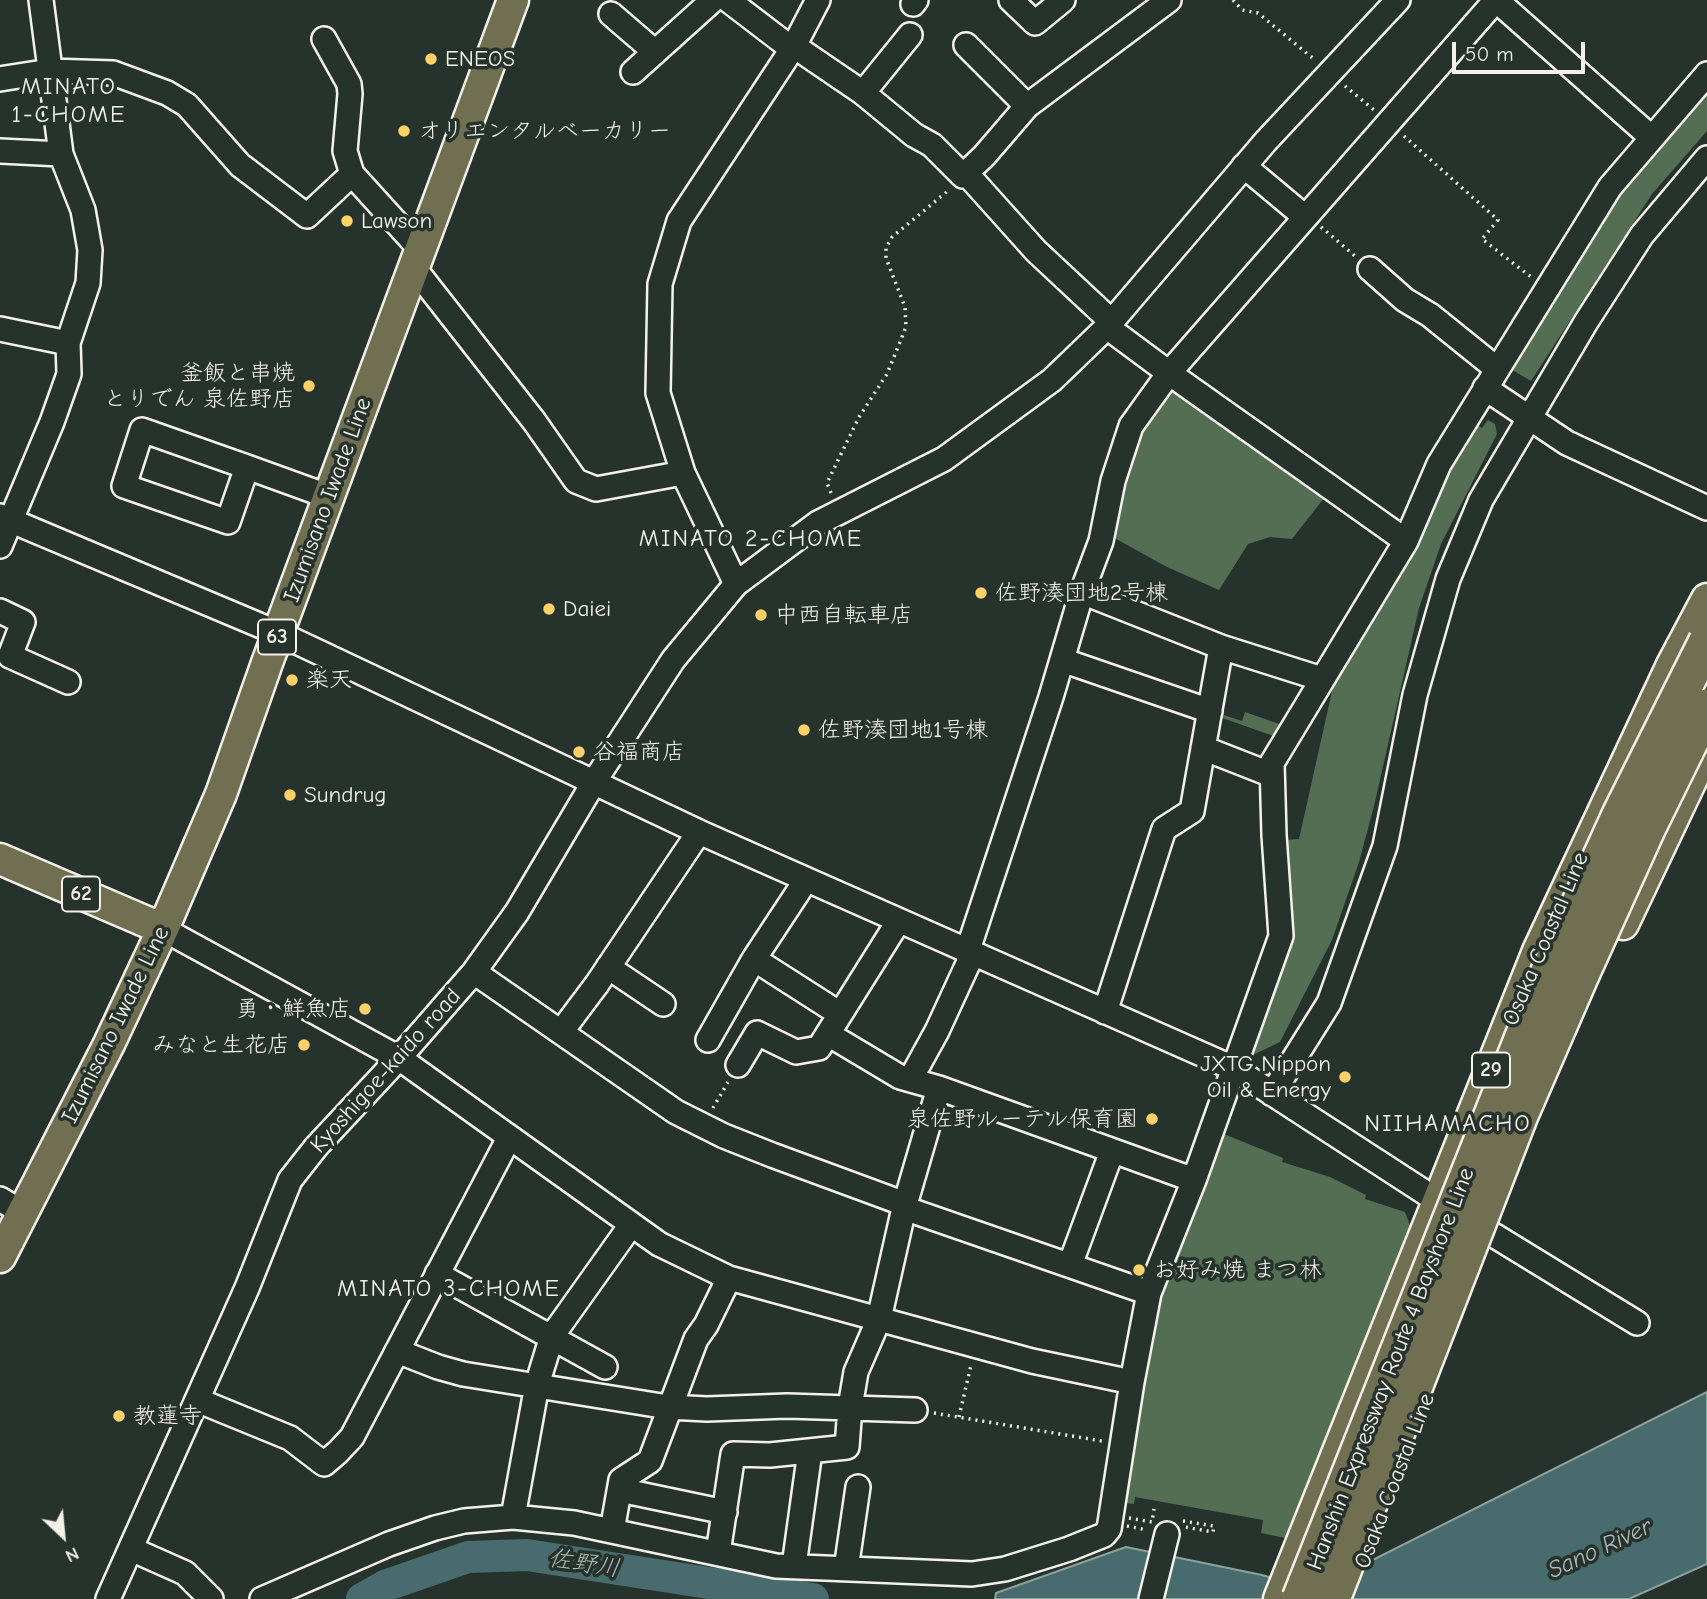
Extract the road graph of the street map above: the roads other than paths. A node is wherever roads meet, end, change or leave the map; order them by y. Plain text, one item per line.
1 (41, 0) edge
2 (513, 0) edge
3 (713, 0) edge
4 (728, 0) edge
5 (818, 0) edge
6 (1011, 0) edge
7 (1063, 0) edge
8 (1170, 0) edge
9 (1398, 0) edge
10 (1496, 0) edge
11 (611, 14) dead end
12 (910, 35) dead end
13 (324, 39) dead end
14 (966, 45) dead end
15 (793, 48) junction
16 (655, 52) junction
17 (50, 71) junction
18 (633, 72) dead end
19 (1707, 74) edge
20 (0, 79) edge
21 (863, 93) junction
22 (1027, 106) junction
23 (1652, 138) junction
24 (0, 151) edge
25 (61, 154) junction
26 (1707, 158) edge
27 (1244, 166) junction
28 (352, 174) junction
29 (964, 175) junction
30 (1307, 216) junction
31 (417, 259) junction
32 (1370, 270) road end
33 (1110, 325) junction
34 (0, 329) edge
35 (68, 343) junction
36 (1169, 373) junction
37 (1491, 379) junction
38 (1529, 418) junction
39 (247, 467) junction
40 (683, 473) junction
41 (330, 497) junction
42 (1707, 508) edge
43 (2, 517) edge
44 (1406, 541) junction
45 (0, 546) edge
46 (736, 584) junction
47 (1082, 593) junction
48 (1707, 599) edge
49 (0, 611) edge
50 (278, 633) junction
51 (1707, 641) edge
52 (1221, 647) junction
53 (1062, 660) junction
54 (1322, 679) junction
55 (68, 682) dead end
56 (1707, 707) edge
57 (1210, 711) junction
58 (1707, 747) edge
59 (1203, 748) junction
60 (1272, 775) junction
61 (594, 782) junction
62 (698, 832) junction
63 (0, 859) edge
64 (806, 880) junction
65 (898, 922) junction
66 (163, 929) junction
67 (970, 954) junction
68 (754, 959) junction
69 (608, 967) junction
70 (474, 972) junction
71 (663, 1004) dead end
72 (1105, 1012) junction
73 (840, 1014) junction
74 (561, 1032) junction
75 (828, 1034) junction
76 (708, 1040) dead end
77 (399, 1058) junction
78 (738, 1065) road end
79 (1233, 1068) junction
80 (910, 1080) junction
81 (939, 1088) junction
82 (1272, 1094) junction
83 (509, 1138) junction
84 (1112, 1151) junction
85 (1194, 1180) junction
86 (1437, 1201) junction
87 (12, 1206) edge
88 (905, 1206) junction
89 (631, 1225) junction
90 (1491, 1235) junction
91 (0, 1258) edge
92 (1070, 1265) junction
93 (437, 1274) junction
94 (729, 1278) junction
95 (1149, 1293) junction
96 (879, 1319) junction
97 (1637, 1323) dead end
98 (552, 1336) junction
99 (397, 1351) junction
100 (605, 1367) dead end
101 (1132, 1382) junction
102 (537, 1385) junction
103 (197, 1400) junction
104 (668, 1407) junction
105 (850, 1407) junction
106 (915, 1410) road end
107 (810, 1451) junction
108 (858, 1487) dead end
109 (620, 1490) junction
110 (725, 1512) junction
111 (513, 1517) junction
112 (1170, 1524) road end
113 (612, 1531) junction
114 (131, 1549) junction
115 (718, 1553) junction
116 (794, 1566) junction
117 (846, 1569) junction
118 (108, 1599) edge
119 (211, 1599) edge
120 (262, 1599) edge
121 (1151, 1599) edge
122 (1279, 1599) edge
123 (1300, 1599) edge
124 (1332, 1599) edge
125 (1350, 1599) edge

1 - 17 street
2 - 31 main road, Izumisano Iwade Line / 63
3 - 16 street
4 - 15 street
5 - 15 street
6 - 7 street
8 - 22 street
9 - 27 street, Kyoshigoe-kaido road
10 - 23 street
10 - 30 street
11 - 16 street
12 - 21 street
13 - 28 street
14 - 22 street
15 - 21 street
15 - 40 street
16 - 18 street
17 - 20 street
17 - 25 street
17 - 28 street
19 - 23 street
21 - 29 street
22 - 29 street
23 - 37 street
24 - 25 street
25 - 35 street
26 - 38 street
27 - 30 street
27 - 33 street, Kyoshigoe-kaido road
28 - 31 street
29 - 33 street
30 - 36 street
31 - 40 street
31 - 41 main road, Izumisano Iwade Line / 63
32 - 37 street
33 - 36 street
33 - 46 street, Kyoshigoe-kaido road
34 - 35 street
35 - 43 street
36 - 44 street
36 - 47 street
37 - 38 street
37 - 44 street
38 - 42 street
38 - 82 street
39 - 39 street
39 - 41 street
40 - 46 street
41 - 50 main road, Izumisano Iwade Line / 63
43 - 45 street
43 - 50 street
44 - 54 street
46 - 61 street, Kyoshigoe-kaido road
47 - 52 street
47 - 53 street
48 - 86 main road, Osaka Coastal Line / 29
49 - 55 street
50 - 61 street
50 - 66 main road, Izumisano Iwade Line / 63
51 - 123 highway, Hanshin Expressway Route 4 Bayshore Line, bridge
52 - 54 street
52 - 57 street
53 - 57 street
53 - 67 street
54 - 60 street
56 - 124 highway, Hanshin Expressway Route 4 Bayshore Line, bridge
57 - 59 street
58 - 90 main road, Osaka Coastal Line
59 - 60 street
59 - 72 street
60 - 79 street
61 - 62 street
61 - 70 street, Kyoshigoe-kaido road
62 - 64 street
62 - 69 street
63 - 66 main road, 62
64 - 65 street
64 - 68 street
65 - 67 street
65 - 73 street
66 - 77 street
66 - 87 main road, Izumisano Iwade Line / 63
67 - 72 street
67 - 80 street
68 - 73 street
68 - 76 street
69 - 71 street
69 - 74 street
70 - 74 street
70 - 77 street, Kyoshigoe-kaido road
72 - 79 street
73 - 75 street
74 - 88 street
75 - 78 street
75 - 80 street
77 - 83 street
77 - 103 street, Kyoshigoe-kaido road
79 - 82 street
79 - 85 street
80 - 81 street
81 - 84 street
81 - 88 street
82 - 86 street
83 - 89 street
83 - 93 street
84 - 85 street
84 - 92 street
85 - 95 street
86 - 90 street
86 - 122 main road, Osaka Coastal Line / 29
87 - 91 main road, Izumisano Iwade Line / 63
88 - 92 street
88 - 96 street
89 - 94 street
89 - 98 street
90 - 97 street
90 - 125 main road, Osaka Coastal Line
92 - 95 street
93 - 98 street
93 - 99 street
94 - 96 street
94 - 104 street
95 - 101 street
96 - 101 street
96 - 105 street
98 - 100 street
98 - 102 street
99 - 102 street
99 - 103 street
101 - 117 street
102 - 104 street
102 - 111 street
103 - 114 street, Kyoshigoe-kaido road
104 - 105 street
104 - 109 street
105 - 106 street
105 - 107 street
107 - 110 street
107 - 116 street
108 - 117 street
109 - 110 street
109 - 113 street
110 - 115 street
111 - 113 street
111 - 120 street
112 - 121 street
113 - 115 street
114 - 118 street, Kyoshigoe-kaido road
114 - 119 street
115 - 116 street
116 - 117 street

